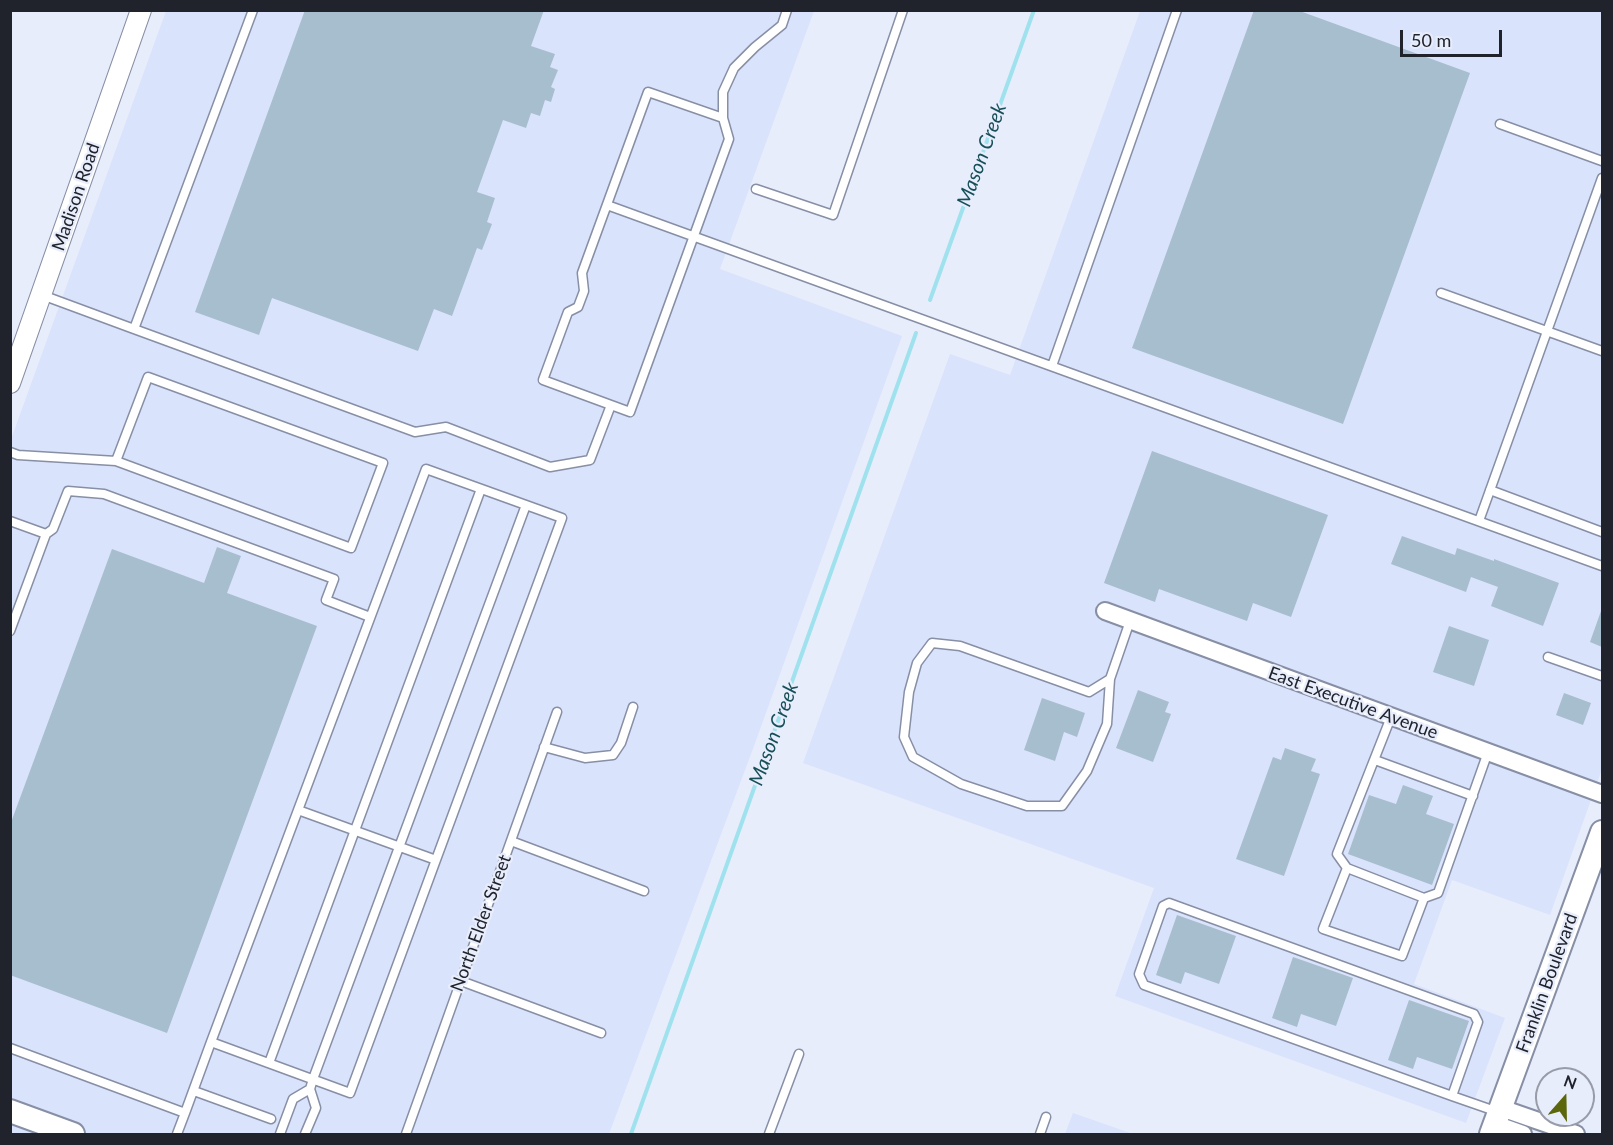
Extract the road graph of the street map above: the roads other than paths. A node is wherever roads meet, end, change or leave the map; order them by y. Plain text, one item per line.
1 (141, 10) edge
2 (253, 10) edge
3 (787, 10) edge
4 (903, 10) edge
5 (1177, 10) edge
6 (723, 118) junction
7 (1500, 124) dead end
8 (1602, 161) edge
9 (1602, 178) edge
10 (756, 189) dead end
11 (607, 205) junction
12 (693, 237) junction
13 (1441, 293) dead end
14 (42, 296) junction
15 (134, 329) junction
16 (1547, 331) junction
17 (1602, 351) edge
18 (1052, 366) junction
19 (10, 383) edge
20 (611, 405) junction
21 (10, 452) edge
22 (116, 461) junction
23 (481, 489) junction
24 (1490, 490) junction
25 (526, 505) junction
26 (10, 521) edge
27 (1479, 521) junction
28 (1602, 532) edge
29 (46, 534) junction
30 (1602, 566) edge
31 (1105, 611) dead end
32 (370, 617) junction
33 (1130, 621) junction
34 (10, 631) edge
35 (1548, 657) dead end
36 (1602, 676) edge
37 (1110, 679) junction
38 (633, 707) dead end
39 (557, 712) dead end
40 (1391, 717) junction
41 (544, 747) junction
42 (1488, 752) junction
43 (1375, 760) junction
44 (1602, 794) edge
45 (1473, 796) junction
46 (298, 810) junction
47 (355, 831) junction
48 (1602, 832) edge
49 (510, 841) junction
50 (399, 847) junction
51 (436, 860) junction
52 (1347, 868) junction
53 (644, 891) dead end
54 (1424, 898) junction
55 (461, 981) junction
56 (601, 1033) dead end
57 (212, 1042) junction
58 (10, 1048) edge
59 (799, 1054) dead end
60 (269, 1063) junction
61 (313, 1079) junction
62 (310, 1089) junction
63 (194, 1091) junction
64 (1452, 1096) junction
65 (10, 1111) edge
66 (186, 1113) junction
67 (1046, 1117) dead end
68 (271, 1119) dead end
69 (1496, 1120) edge
70 (73, 1134) edge
71 (177, 1134) edge
72 (280, 1134) edge
73 (305, 1134) edge
74 (405, 1134) edge
75 (769, 1134) edge
76 (1040, 1134) edge
77 (1523, 1134) edge
78 (1576, 1134) edge

1 - 14 street, Madison Road
2 - 15 lane
3 - 6 lane
4 - 10 lane
5 - 18 lane
6 - 11 lane
6 - 12 lane
7 - 8 lane
9 - 16 lane
11 - 12 lane
11 - 20 lane
12 - 18 lane
12 - 20 lane
13 - 16 lane
14 - 15 lane
14 - 19 street, Madison Road
15 - 20 lane
16 - 17 lane
16 - 24 lane
18 - 27 lane
21 - 22 lane
22 - 22 lane
23 - 25 lane
23 - 32 lane
23 - 47 lane
24 - 27 lane
24 - 28 lane
25 - 50 lane
25 - 51 lane
26 - 29 lane
27 - 30 lane
29 - 32 lane
29 - 34 lane
31 - 33 street, East Executive Avenue
32 - 46 lane
33 - 37 lane
33 - 40 street, East Executive Avenue
35 - 36 lane
37 - 37 lane
38 - 41 lane
39 - 41 lane, North Elder Street
40 - 42 street, East Executive Avenue
40 - 43 lane
41 - 49 lane, North Elder Street
42 - 44 street, East Executive Avenue
42 - 45 lane
43 - 45 lane
43 - 52 lane
45 - 54 lane
46 - 47 lane
46 - 57 lane
47 - 50 lane
47 - 60 lane
48 - 69 main road, Franklin Boulevard
49 - 53 lane
49 - 55 lane, North Elder Street
50 - 51 lane
50 - 61 lane
51 - 61 lane
52 - 54 lane
52 - 54 lane
55 - 56 lane
55 - 74 lane, North Elder Street
57 - 60 lane
57 - 63 lane
58 - 66 lane
59 - 75 lane
60 - 61 lane
61 - 62 lane
62 - 72 lane
62 - 73 lane
63 - 66 lane
63 - 68 lane
64 - 64 lane
64 - 69 lane
65 - 70 main road
66 - 71 lane
67 - 76 lane
69 - 77 street
69 - 78 street

